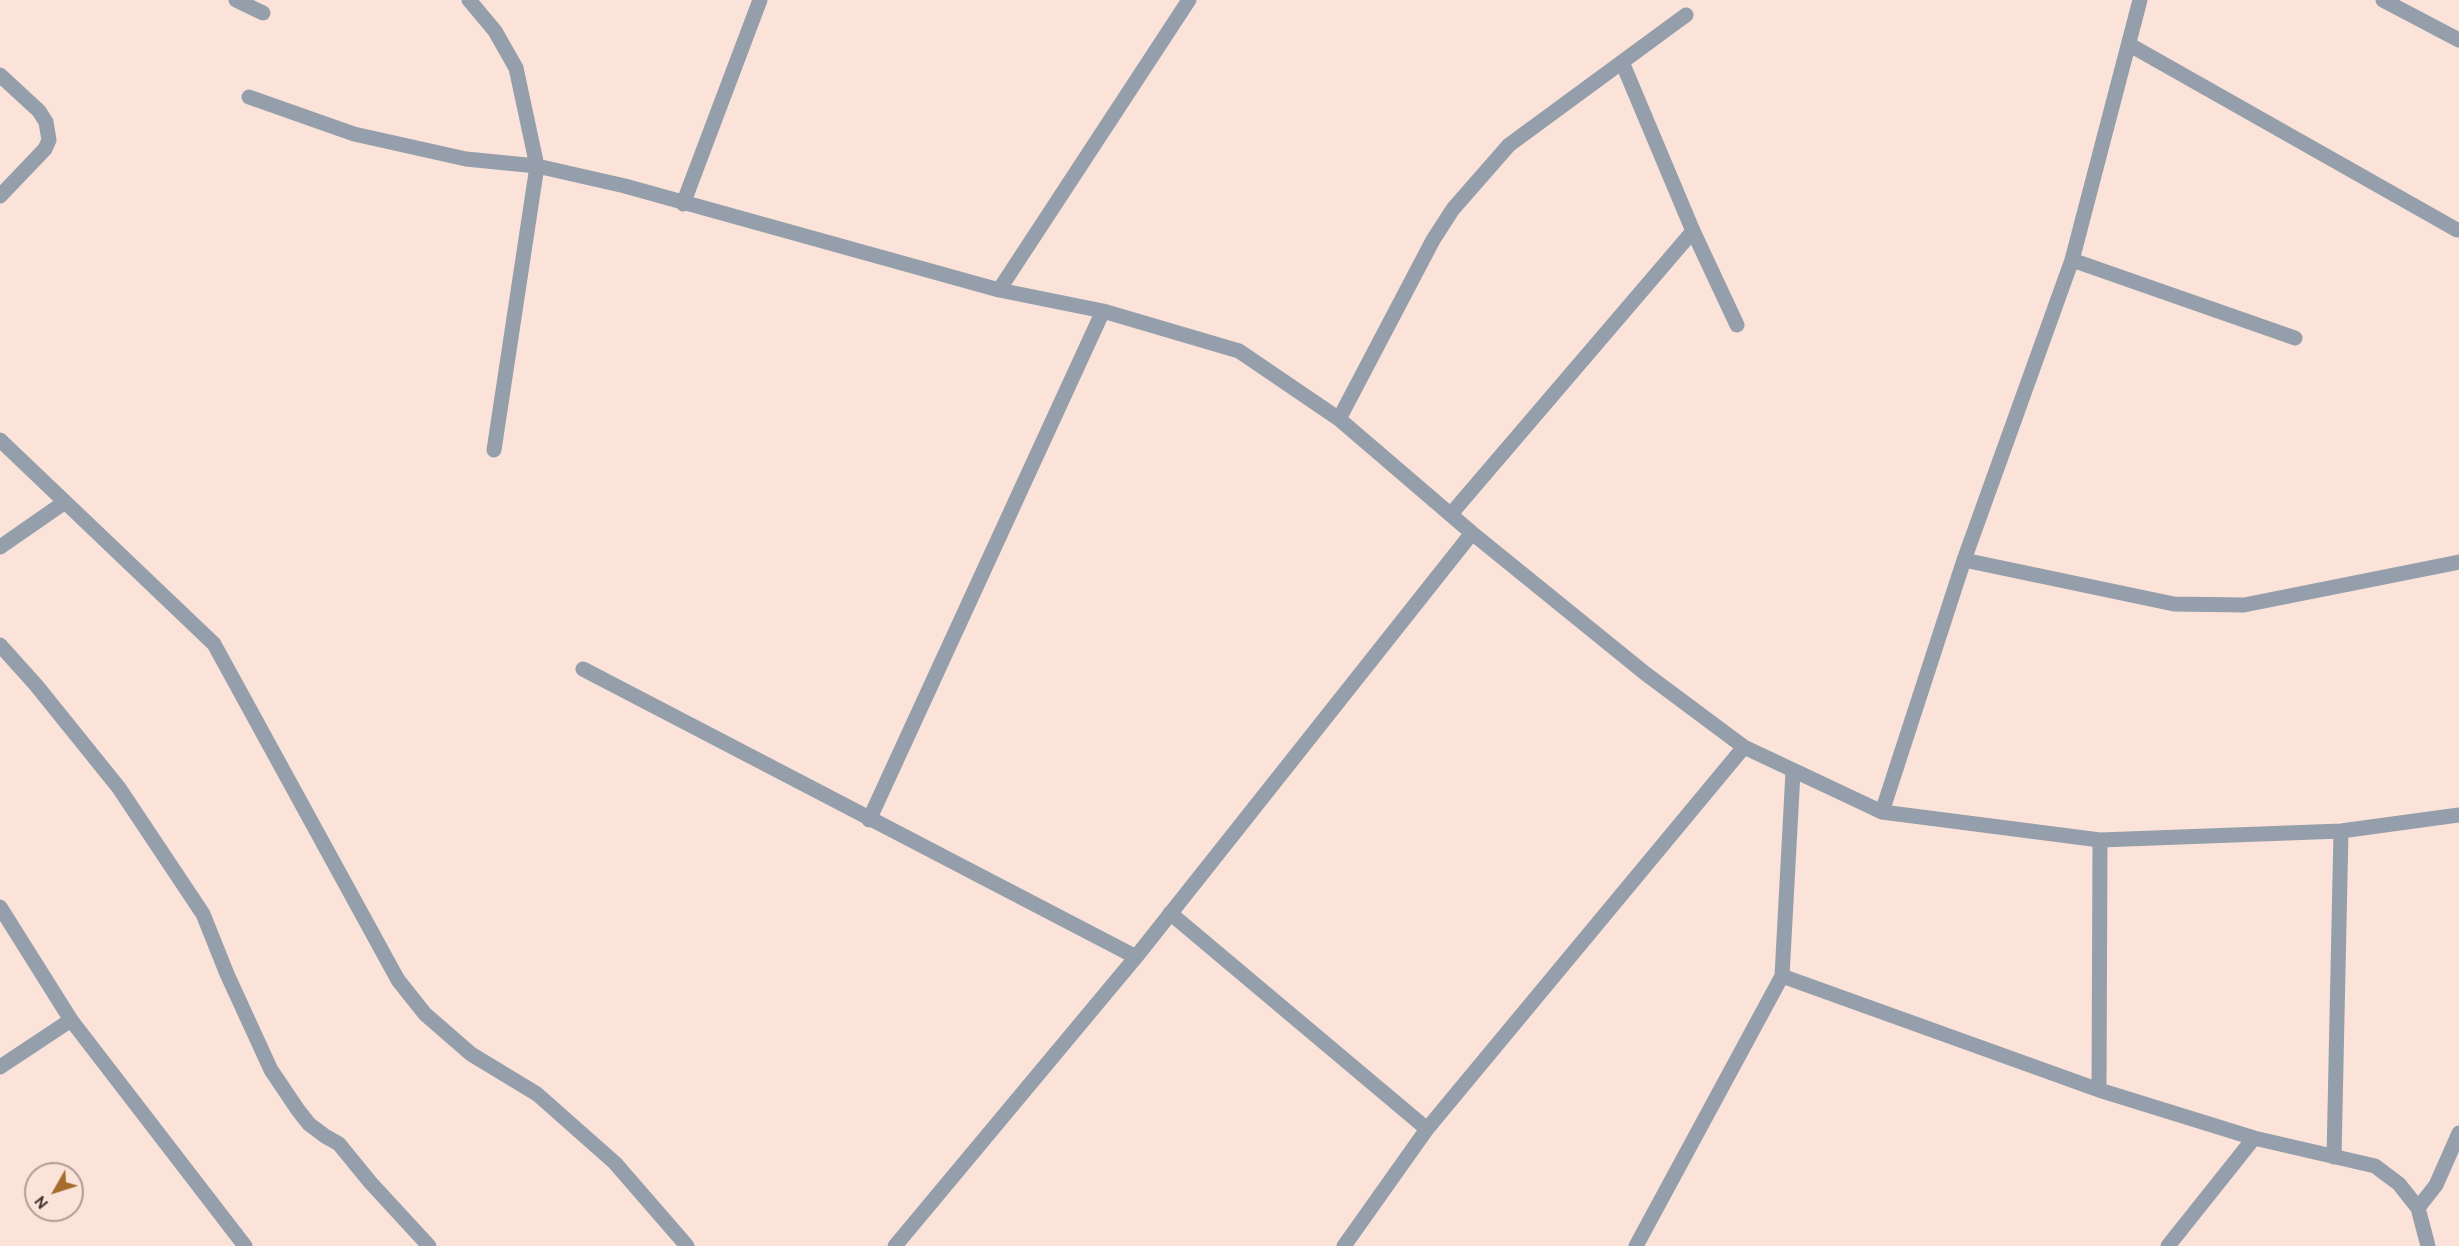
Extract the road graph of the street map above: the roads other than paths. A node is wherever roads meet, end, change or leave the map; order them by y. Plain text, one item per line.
1 (236, 0) edge
2 (469, 0) edge
3 (760, 0) edge
4 (1189, 0) edge
5 (2140, 0) edge
6 (2383, 0) edge
7 (263, 13) dead end
8 (1686, 15) dead end
9 (2459, 40) edge
10 (2130, 45) junction
11 (1622, 62) junction
12 (0, 75) edge
13 (249, 97) dead end
14 (537, 166) junction
15 (0, 196) edge
16 (683, 204) junction
17 (2457, 230) dead end
18 (1693, 231) junction
19 (2072, 260) junction
20 (999, 290) junction
21 (1103, 311) junction
22 (1737, 325) dead end
23 (2295, 338) dead end
24 (1339, 419) junction
25 (0, 440) edge
26 (494, 450) dead end
27 (65, 502) junction
28 (1450, 514) junction
29 (1472, 533) junction
30 (0, 547) edge
31 (1964, 560) junction
32 (2459, 562) edge
33 (0, 645) edge
34 (583, 669) dead end
35 (1744, 747) junction
36 (1793, 772) junction
37 (1882, 812) junction
38 (2459, 815) edge
39 (869, 820) junction
40 (2342, 831) junction
41 (2100, 840) junction
42 (0, 906) edge
43 (1170, 913) junction
44 (1136, 957) junction
45 (1782, 976) junction
46 (71, 1020) junction
47 (0, 1067) edge
48 (2099, 1090) junction
49 (1427, 1129) junction
50 (2459, 1133) edge
51 (2254, 1138) junction
52 (2334, 1157) junction
53 (2418, 1208) junction
54 (245, 1246) edge
55 (429, 1246) edge
56 (687, 1246) edge
57 (895, 1246) edge
58 (1344, 1246) edge
59 (1636, 1246) edge
60 (2168, 1246) edge
61 (2428, 1246) edge

1 - 7 street
2 - 14 street
3 - 16 street
4 - 20 street
5 - 10 street
6 - 9 street
8 - 11 street
10 - 17 street
10 - 19 street
11 - 18 street
11 - 24 street
12 - 15 street
13 - 14 street
14 - 16 street
14 - 26 street
16 - 20 street
18 - 22 street
18 - 28 street
19 - 23 street
19 - 31 street
20 - 21 street
21 - 24 street
21 - 39 street
24 - 28 street
25 - 27 street
27 - 30 street
27 - 56 street
28 - 29 street
29 - 35 street
29 - 43 street
31 - 32 street
31 - 37 street
33 - 55 street
34 - 39 street
35 - 36 street
35 - 49 street
36 - 37 street
36 - 45 street
37 - 41 street
38 - 40 street
39 - 44 street
40 - 41 street
40 - 52 street
41 - 48 street
42 - 46 street
43 - 44 street
43 - 49 street
44 - 57 street
45 - 48 street
45 - 59 street
46 - 47 street
46 - 54 street
48 - 51 street
49 - 58 street
50 - 53 street
51 - 52 street
51 - 60 street
52 - 53 street
53 - 61 street

